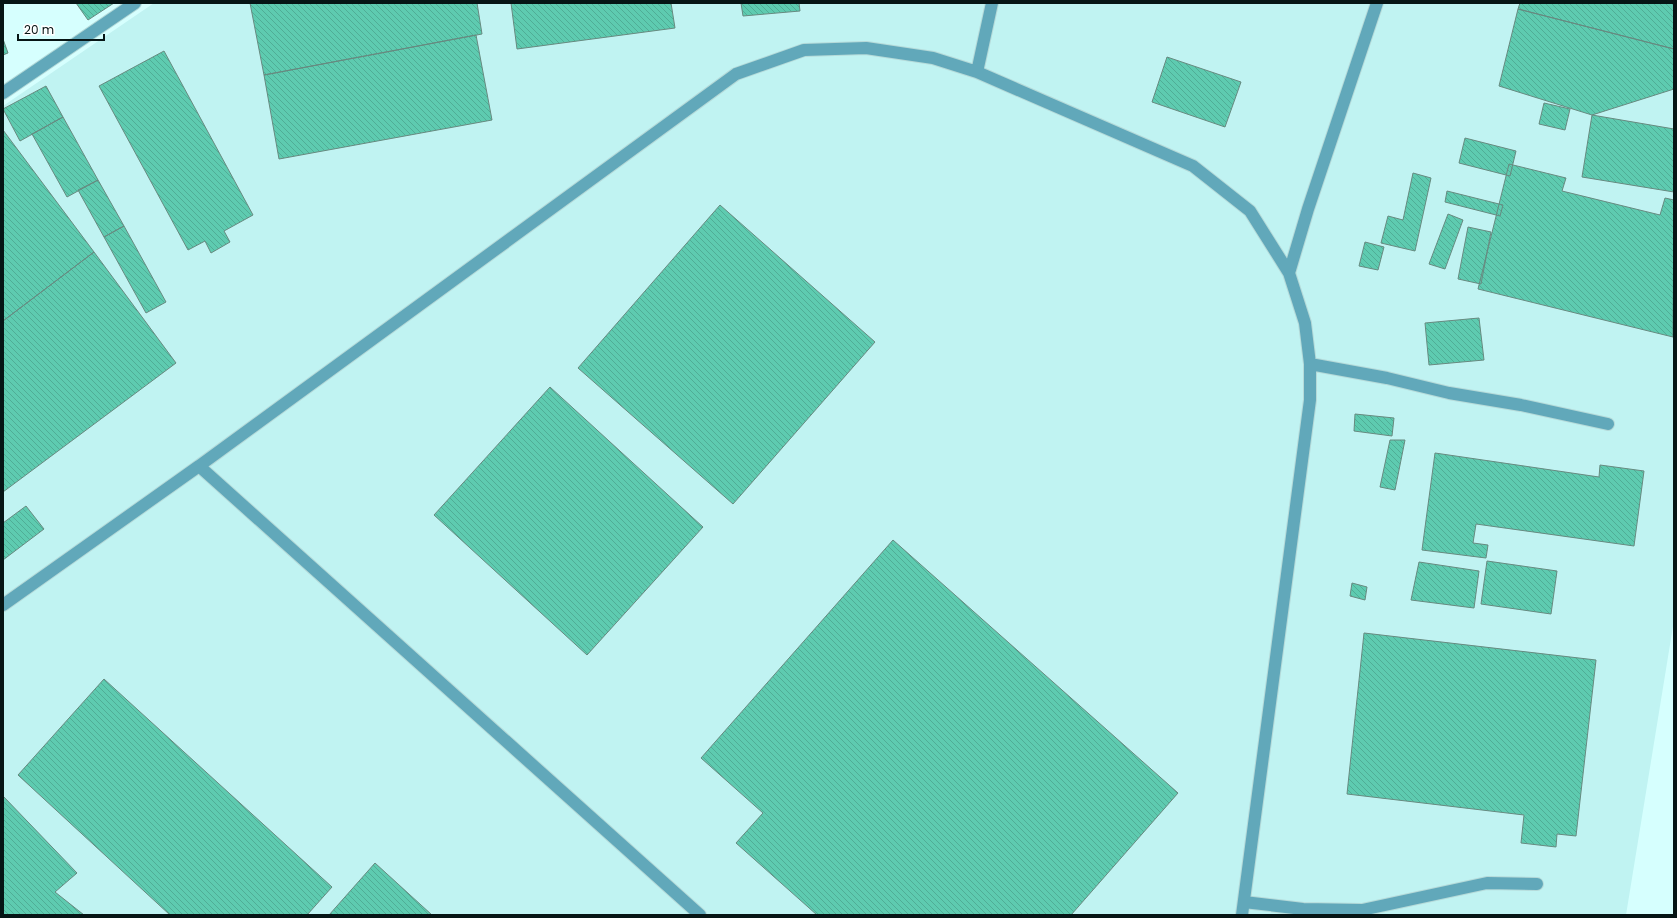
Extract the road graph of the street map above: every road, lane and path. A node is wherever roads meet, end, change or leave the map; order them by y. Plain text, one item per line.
1 (135, 3) edge
2 (992, 3) edge
3 (1376, 3) edge
4 (977, 72) junction
5 (3, 93) edge
6 (1289, 273) junction
7 (1310, 364) junction
8 (1608, 424) dead end
9 (199, 466) junction
10 (3, 605) edge
11 (1538, 884) dead end
12 (1244, 902) junction
13 (700, 915) edge
14 (1242, 915) edge

1 - 5 street
2 - 4 street
3 - 6 street
4 - 6 street
4 - 9 street
6 - 7 street
7 - 8 street
7 - 12 street
9 - 10 street
9 - 13 street
11 - 12 street
12 - 14 street

